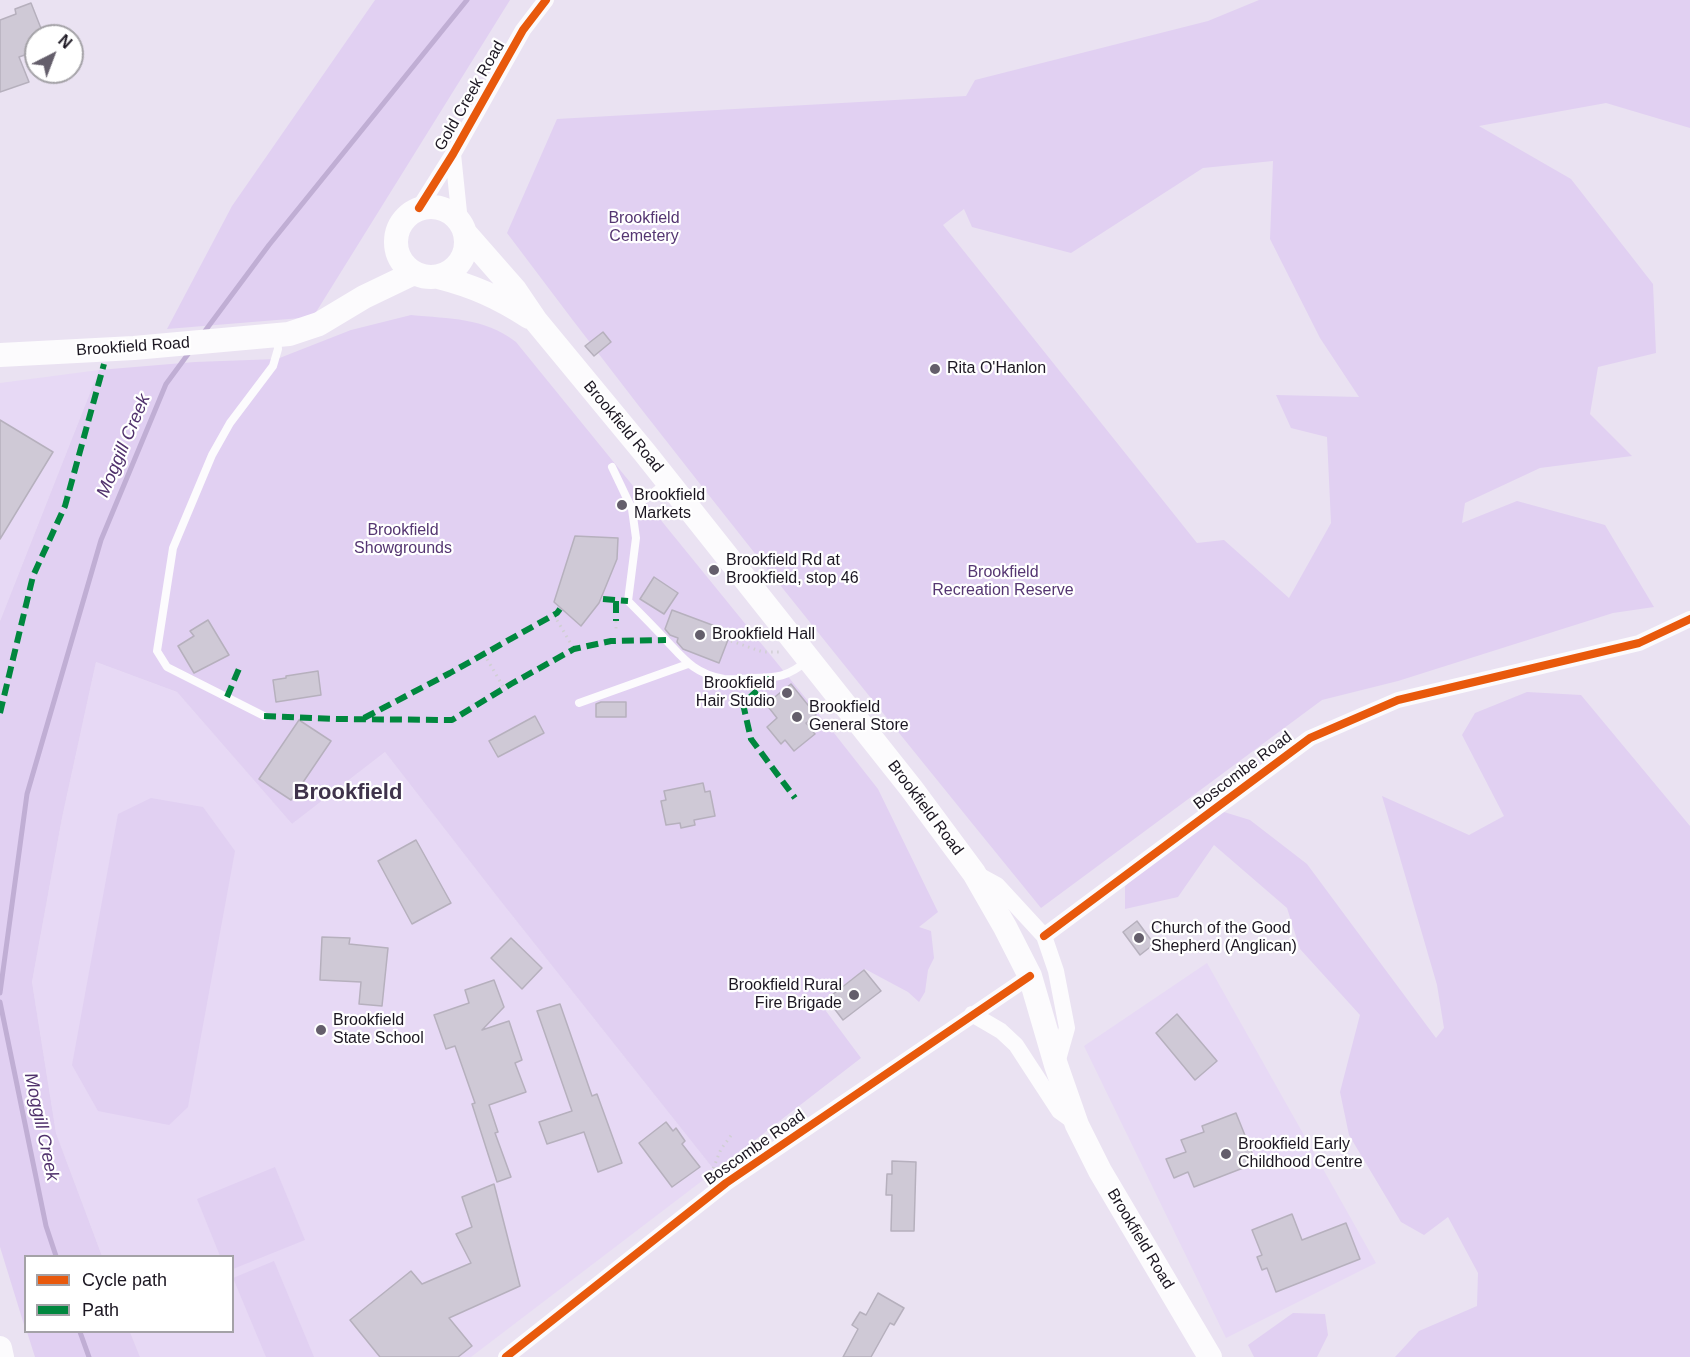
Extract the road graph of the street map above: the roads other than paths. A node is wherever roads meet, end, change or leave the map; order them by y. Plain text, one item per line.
1 (546, 0) edge
2 (453, 154) junction
3 (419, 208) junction
4 (463, 227) junction
5 (417, 269) junction
6 (536, 321) junction
7 (267, 337) junction
8 (0, 356) edge
9 (612, 467) dead end
10 (668, 481) junction
11 (632, 509) junction
12 (1690, 619) edge
13 (808, 660) junction
14 (688, 664) junction
15 (579, 703) dead end
16 (264, 716) dead end
17 (974, 873) junction
18 (1044, 936) junction
19 (1030, 976) junction
20 (972, 1014) junction
21 (1056, 1065) junction
22 (1077, 1125) junction
23 (0, 1348) edge
24 (2, 1357) edge
25 (506, 1357) edge
26 (1210, 1357) edge

1 - 2 street, Gold Creek Road
2 - 3 street, Gold Creek Road
2 - 4 street, Gold Creek Road
3 - 4 main road
3 - 5 main road
4 - 5 main road
4 - 6 main road, Brookfield Road
5 - 6 main road, Brookfield Road
5 - 7 main road, Brookfield Road
6 - 10 main road, Brookfield Road
7 - 8 main road, Brookfield Road
7 - 16 lane
9 - 11 lane
10 - 11 lane
10 - 13 main road, Brookfield Road
11 - 14 lane
12 - 18 street, Boscombe Road
13 - 14 lane
13 - 17 main road, Brookfield Road
14 - 15 lane
17 - 18 street
17 - 19 main road, Brookfield Road
18 - 21 street
19 - 20 street, Boscombe Road
19 - 21 main road, Brookfield Road
20 - 22 street
20 - 25 street, Boscombe Road
21 - 22 main road, Brookfield Road
22 - 26 main road, Brookfield Road
23 - 24 main road

